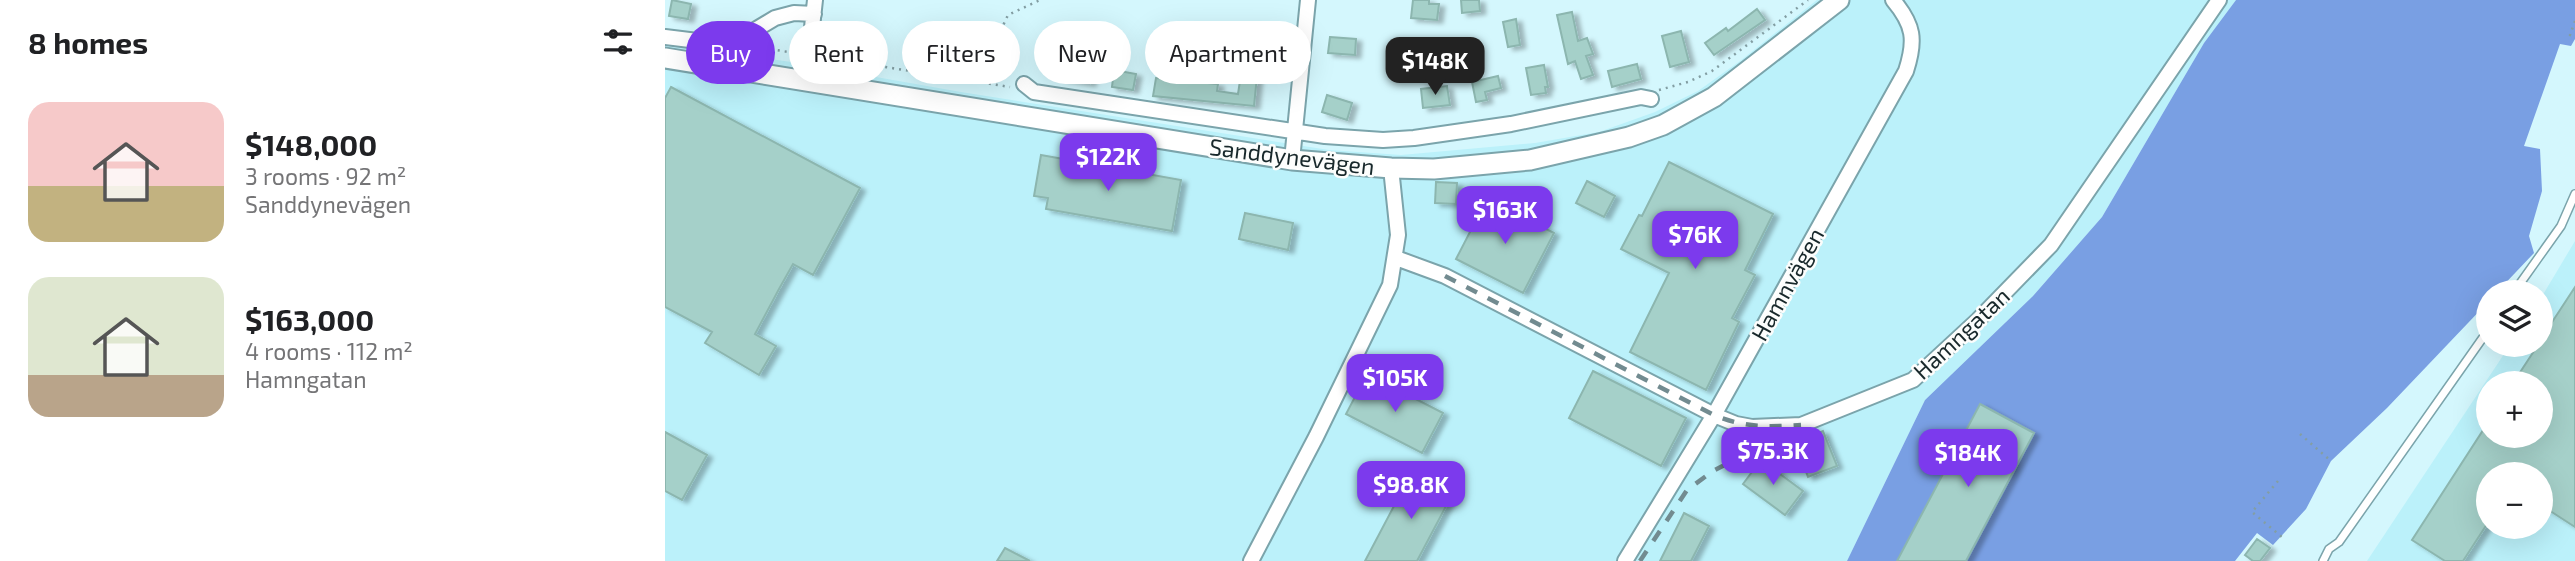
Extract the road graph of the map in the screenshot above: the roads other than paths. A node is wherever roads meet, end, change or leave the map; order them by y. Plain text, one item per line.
1 (1308, 0) edge
2 (1839, 0) edge
3 (1893, 0) edge
4 (2219, 0) edge
5 (814, 7) edge
6 (665, 37) edge
7 (665, 58) edge
8 (789, 79) edge
9 (818, 84) edge
10 (1024, 84) road end
11 (1651, 99) road end
12 (1295, 131) junction
13 (1292, 160) junction
14 (1391, 168) junction
15 (2575, 194) edge
16 (1396, 258) junction
17 (2523, 280) edge
18 (2476, 347) edge
19 (1714, 415) junction
20 (1251, 561) edge
21 (1625, 561) edge
22 (2323, 561) edge

1 - 12 street
2 - 14 street, Sanddynevägen
3 - 19 street, Hamnvägen
4 - 19 street, Hamngatan
5 - 6 street
7 - 8 street, Sanddynevägen
9 - 13 street, Sanddynevägen
10 - 12 street, Sanddynevägen
11 - 12 street, Sanddynevägen
12 - 13 street
13 - 14 street, Sanddynevägen
14 - 16 street
15 - 17 lane
16 - 19 street, Hamngatan
16 - 20 street
18 - 22 lane
19 - 21 street, Hamnvägen

